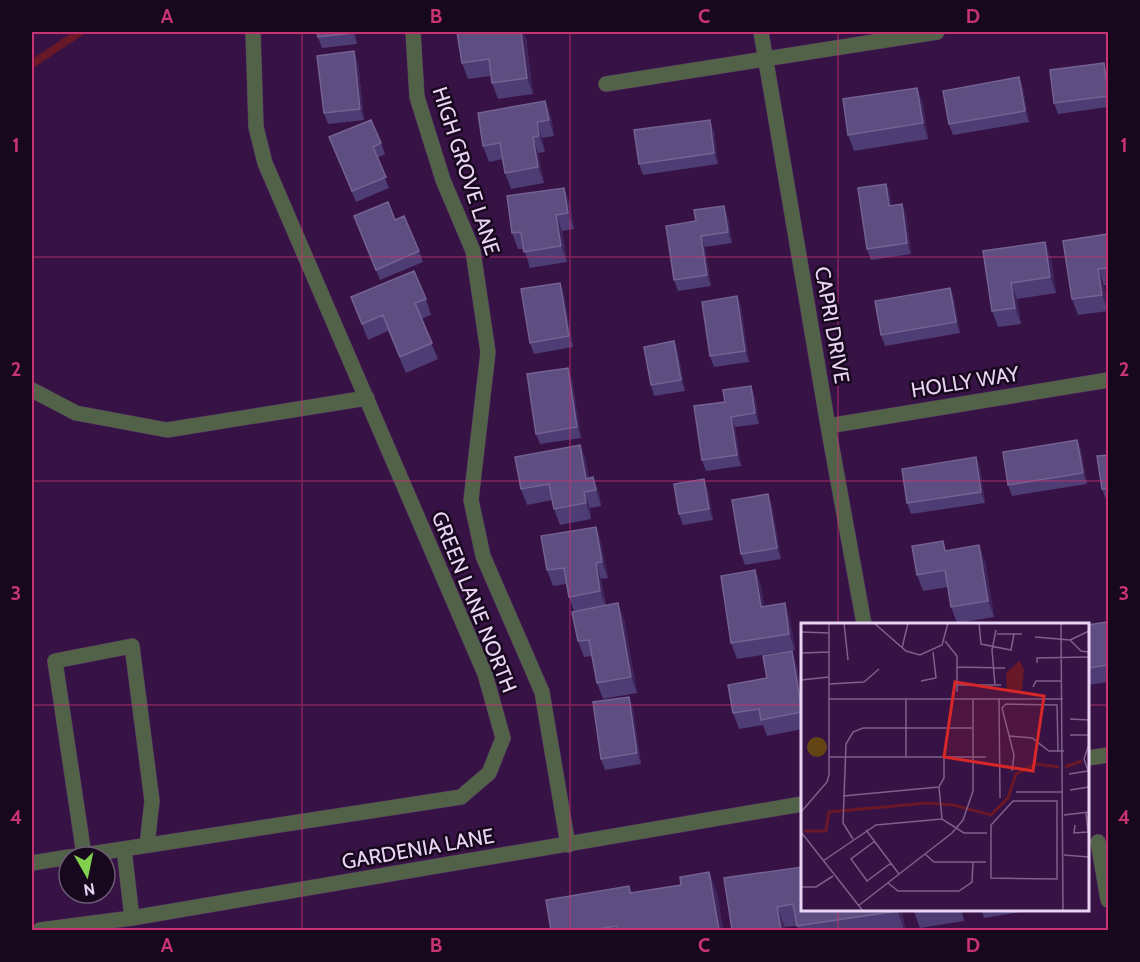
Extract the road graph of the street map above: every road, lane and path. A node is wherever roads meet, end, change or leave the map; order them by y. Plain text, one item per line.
1 (253, 32) edge
2 (413, 32) edge
3 (761, 32) edge
4 (937, 32) edge
5 (765, 59) junction
6 (606, 84) dead end
7 (1108, 380) edge
8 (32, 390) edge
9 (367, 398) junction
10 (828, 426) junction
11 (864, 623) edge
12 (1108, 755) edge
13 (1089, 758) edge
14 (801, 804) edge
15 (1098, 842) dead end
16 (74, 845) edge
17 (147, 845) junction
18 (568, 845) junction
19 (124, 849) junction
20 (117, 850) edge
21 (57, 859) edge
22 (32, 863) edge
23 (1108, 900) edge
24 (132, 918) junction
25 (40, 930) edge

1 - 9 street, GREEN LANE NORTH
2 - 18 street, HIGH GROVE LANE
3 - 5 street, CAPRI DRIVE
4 - 5 street
5 - 6 street
5 - 10 street, CAPRI DRIVE
7 - 10 street, HOLLY WAY
8 - 9 street
9 - 17 street, GREEN LANE NORTH
10 - 11 street, CAPRI DRIVE
12 - 13 street
14 - 18 street, GARDENIA LANE
15 - 23 street
16 - 17 street
17 - 19 street, GREEN LANE NORTH
18 - 24 street, GARDENIA LANE
19 - 20 street, GREEN LANE NORTH
19 - 24 street
21 - 22 street, GREEN LANE NORTH
24 - 25 street, GARDENIA LANE

